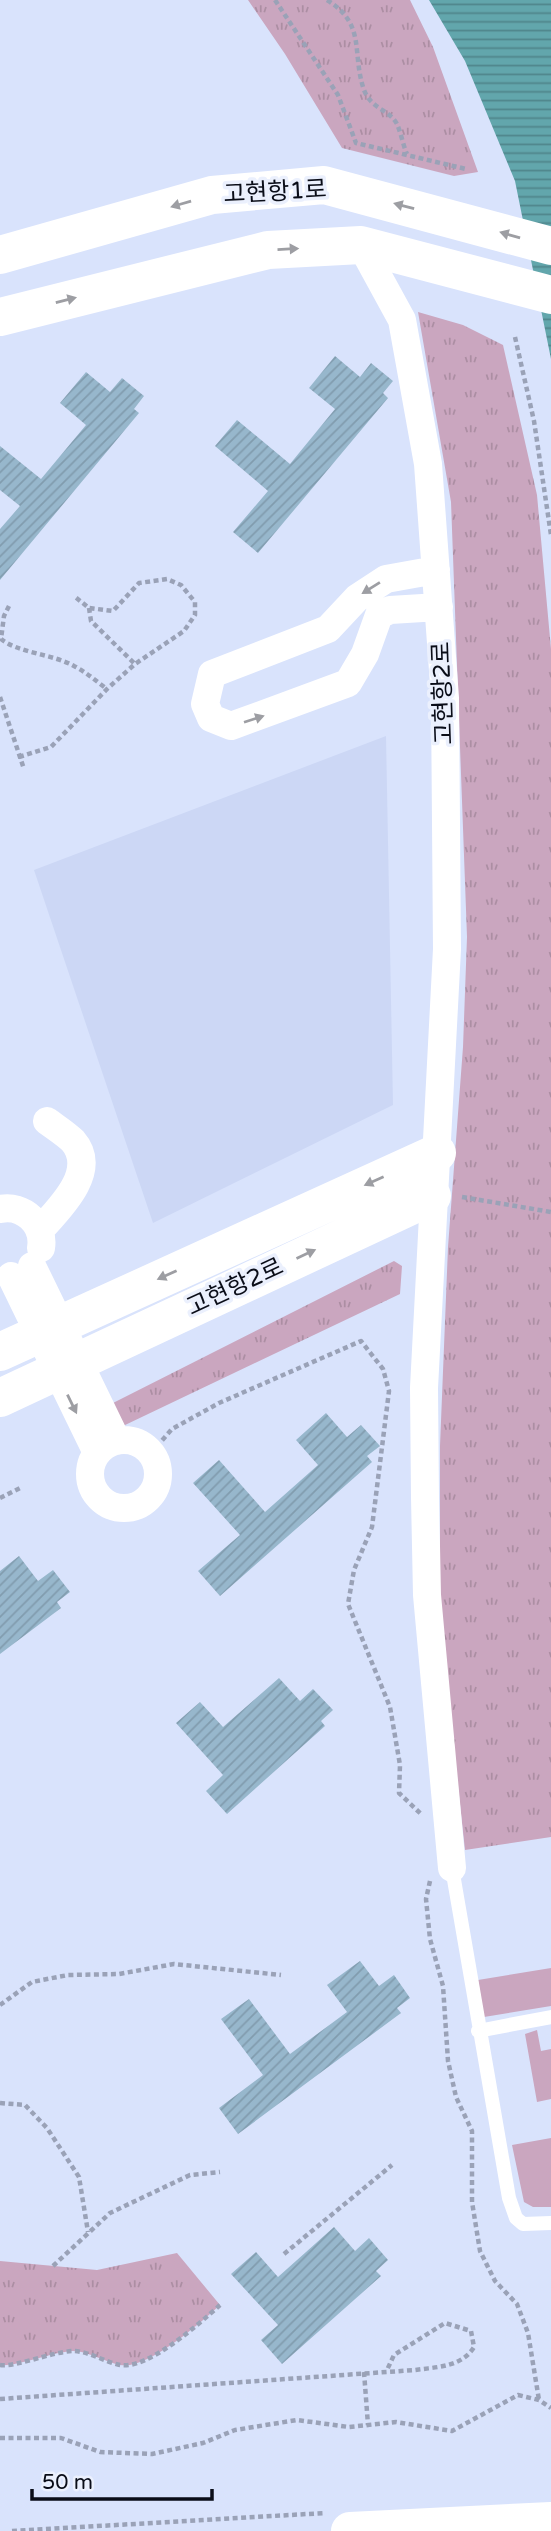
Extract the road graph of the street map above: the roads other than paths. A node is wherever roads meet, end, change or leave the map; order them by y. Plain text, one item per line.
1 (361, 245) junction
2 (551, 246) edge
3 (0, 255) edge
4 (551, 295) edge
5 (0, 317) edge
6 (436, 570) junction
7 (439, 607) junction
8 (47, 1121) dead end
9 (437, 1153) junction
10 (442, 1196) junction
11 (0, 1209) edge
12 (40, 1230) junction
13 (14, 1272) edge
14 (50, 1329) junction
15 (0, 1352) edge
16 (67, 1366) junction
17 (0, 1398) edge
18 (107, 1447) junction
19 (441, 1872) joint
20 (551, 2017) edge
21 (478, 2032) junction
22 (551, 2223) edge
23 (345, 2521) edge
24 (551, 2521) edge

1 - 4 street
5 -> 1 street
1 - 6 street, 고현항2로
2 -> 3 street, 고현항1로
6 - 7 street, 고현항2로
6 -> 7 street
7 - 9 street, 고현항2로
8 - 12 street
9 - 10 street, 고현항2로
9 -> 14 street, 고현항2로
16 -> 10 street, 고현항2로
10 - 19 street
11 - 12 street
12 - 13 street
13 - 14 street
14 - 15 street, 고현항2로
14 - 16 street
16 - 17 street, 고현항2로
16 - 18 street
18 - 18 street
19 - 21 lane
20 - 21 lane
21 - 22 lane
23 - 24 street

